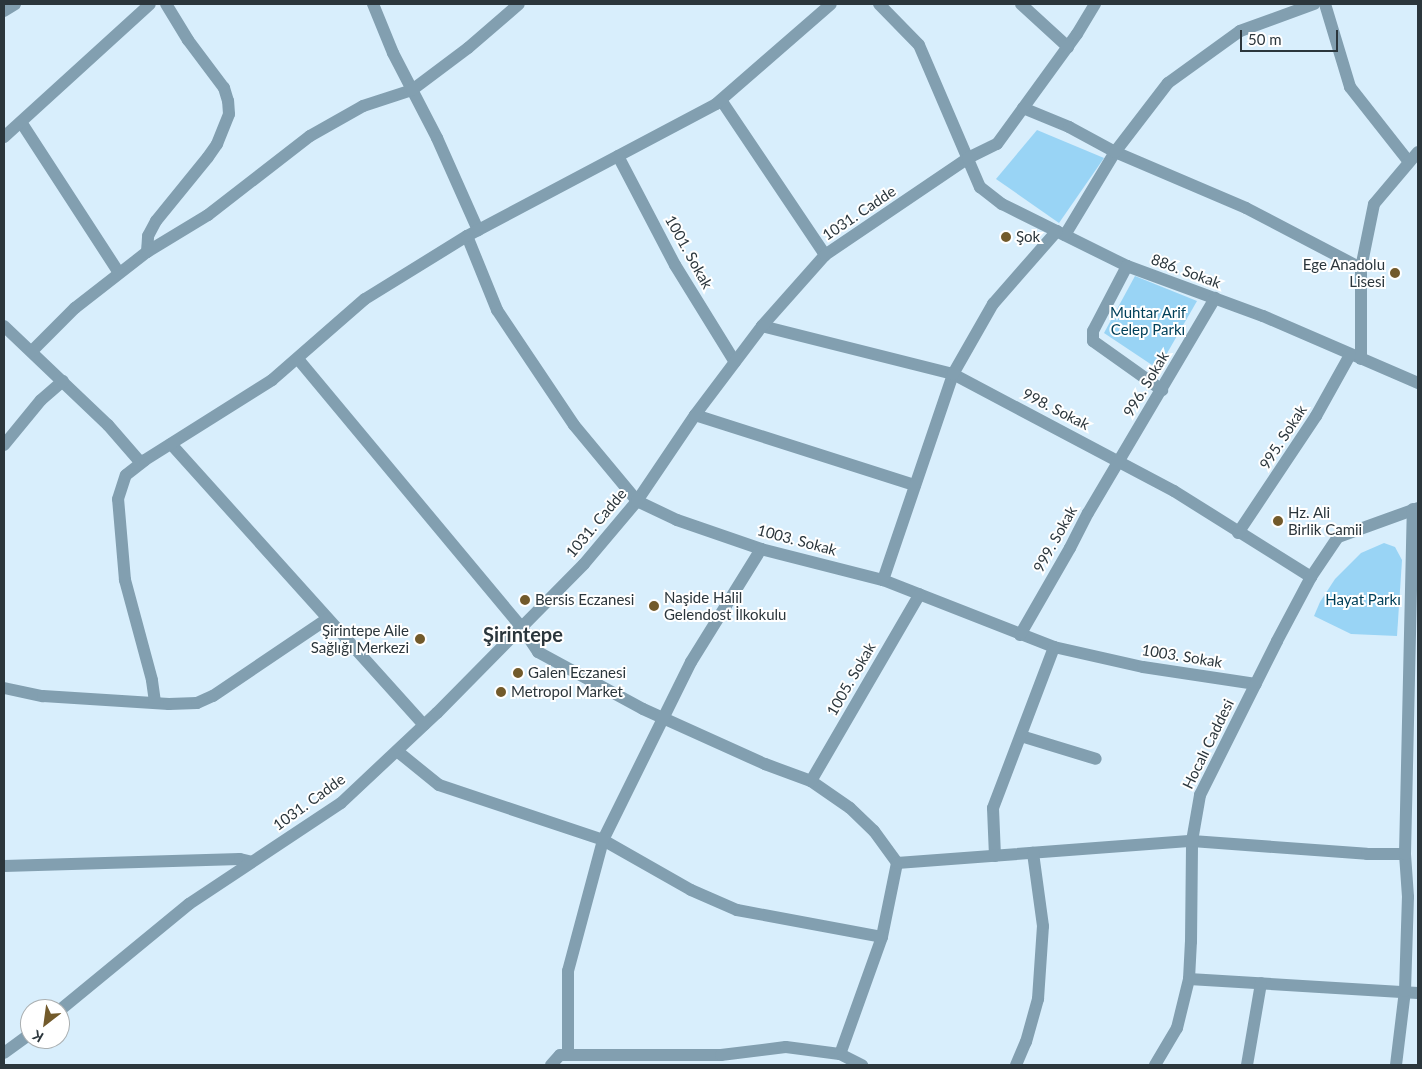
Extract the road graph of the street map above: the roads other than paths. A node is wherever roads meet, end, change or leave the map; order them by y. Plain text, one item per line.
1 (16, 4) edge
2 (150, 4) edge
3 (166, 4) edge
4 (373, 4) edge
5 (519, 4) edge
6 (831, 4) edge
7 (879, 4) edge
8 (1022, 4) edge
9 (1095, 4) edge
10 (1314, 4) edge
11 (1325, 4) edge
12 (4, 11) edge
13 (1068, 47) junction
14 (412, 90) junction
15 (721, 100) junction
16 (1023, 108) junction
17 (21, 122) junction
18 (4, 137) edge
19 (1115, 152) junction
20 (1418, 152) edge
21 (618, 156) junction
22 (968, 158) junction
23 (1409, 162) junction
24 (472, 233) junction
25 (1061, 233) junction
26 (147, 252) junction
27 (825, 255) junction
28 (1127, 266) junction
29 (1361, 268) junction
30 (119, 272) junction
31 (1215, 298) junction
32 (4, 326) edge
33 (762, 326) junction
34 (32, 351) junction
35 (1356, 357) junction
36 (298, 359) junction
37 (734, 362) junction
38 (953, 374) junction
39 (63, 380) junction
40 (1418, 383) edge
41 (1162, 390) junction
42 (696, 415) junction
43 (4, 444) edge
44 (172, 444) junction
45 (1120, 460) junction
46 (141, 463) junction
47 (915, 485) junction
48 (637, 501) junction
49 (1416, 509) edge
50 (1238, 533) junction
51 (761, 549) junction
52 (1311, 577) junction
53 (883, 580) junction
54 (920, 594) junction
55 (328, 619) junction
56 (522, 628) junction
57 (1020, 635) junction
58 (1054, 647) junction
59 (1256, 684) junction
60 (4, 688) edge
61 (155, 702) junction
62 (664, 718) junction
63 (424, 725) junction
64 (1021, 736) junction
65 (397, 751) junction
66 (1096, 759) dead end
67 (811, 781) junction
68 (604, 840) junction
69 (1192, 841) junction
70 (1033, 853) junction
71 (1405, 854) junction
72 (995, 856) junction
73 (252, 862) junction
74 (897, 863) junction
75 (4, 866) edge
76 (1413, 896) edge
77 (882, 937) junction
78 (1189, 979) junction
79 (1261, 983) junction
80 (1405, 991) junction
81 (1418, 993) edge
82 (70, 1002) edge
83 (20, 1041) edge
84 (4, 1053) edge
85 (840, 1054) junction
86 (564, 1058) edge
87 (723, 1060) edge
88 (551, 1065) edge
89 (862, 1065) edge
90 (1016, 1065) edge
91 (1155, 1065) edge
92 (1247, 1065) edge
93 (1396, 1065) edge

1 - 12 street
2 - 17 street
3 - 26 street
4 - 14 street, 1003. Sokak
5 - 14 street
6 - 15 street
7 - 22 street, 886. Sokak
8 - 13 street
9 - 13 street, 1031. Cadde
10 - 19 street
11 - 23 street
13 - 16 street, 1031. Cadde
14 - 24 street, 1003. Sokak
14 - 26 street
15 - 21 street
15 - 27 street
16 - 19 street
16 - 22 street, 1031. Cadde
17 - 18 street
17 - 30 street
19 - 25 street
19 - 29 street
20 - 23 street
21 - 24 street
21 - 37 street, 1001. Sokak
22 - 25 street, 886. Sokak
22 - 27 street, 1031. Cadde
23 - 29 street
24 - 36 street
24 - 48 street, 1003. Sokak
25 - 28 street, 886. Sokak
25 - 38 street
26 - 30 street
27 - 33 street, 1031. Cadde
28 - 31 street, 886. Sokak
28 - 41 street
29 - 35 street
30 - 34 street
31 - 35 street, 886. Sokak
31 - 41 street, 996. Sokak
32 - 34 street
33 - 37 street, 1031. Cadde
33 - 38 street, 998. Sokak
34 - 39 street
35 - 40 street, 886. Sokak
35 - 50 street, 995. Sokak
36 - 44 street
36 - 56 street
37 - 42 street, 1031. Cadde
38 - 45 street, 998. Sokak
38 - 47 street
39 - 43 street
39 - 46 street
41 - 45 street, 996. Sokak
42 - 47 street
42 - 48 street, 1031. Cadde
44 - 46 street
44 - 55 street
45 - 50 street, 998. Sokak
45 - 57 street, 999. Sokak
46 - 61 street
47 - 53 street
48 - 51 street, 1003. Sokak
48 - 56 street, 1031. Cadde
49 - 52 street, Hocalı Caddesi
49 - 71 street
50 - 52 street, 998. Sokak
51 - 53 street, 1003. Sokak
51 - 62 street
52 - 59 street, Hocalı Caddesi
53 - 54 street, 1003. Sokak
54 - 57 street, 1003. Sokak
54 - 67 street, 1005. Sokak
55 - 61 street
55 - 63 street
56 - 62 street
56 - 63 street, 1031. Cadde
57 - 58 street, 1003. Sokak
58 - 59 street, 1003. Sokak
58 - 64 street
59 - 69 street, Hocalı Caddesi
60 - 61 street
62 - 67 street
62 - 68 street
63 - 65 street, 1031. Cadde
64 - 66 street
64 - 72 street
65 - 68 street
65 - 73 street, 1031. Cadde
67 - 74 street
68 - 77 street
68 - 86 street
69 - 70 street
69 - 71 street
69 - 78 street, Hocalı Caddesi
70 - 72 street
70 - 90 street
71 - 76 street
72 - 74 street
73 - 75 street
73 - 82 street, 1031. Cadde
74 - 77 street
76 - 80 street
77 - 85 street
78 - 79 street
78 - 91 street, Hocalı Caddesi
79 - 80 street
79 - 92 street
80 - 81 street
80 - 93 street
83 - 84 street
85 - 87 street
85 - 89 street
86 - 87 street
86 - 88 street

